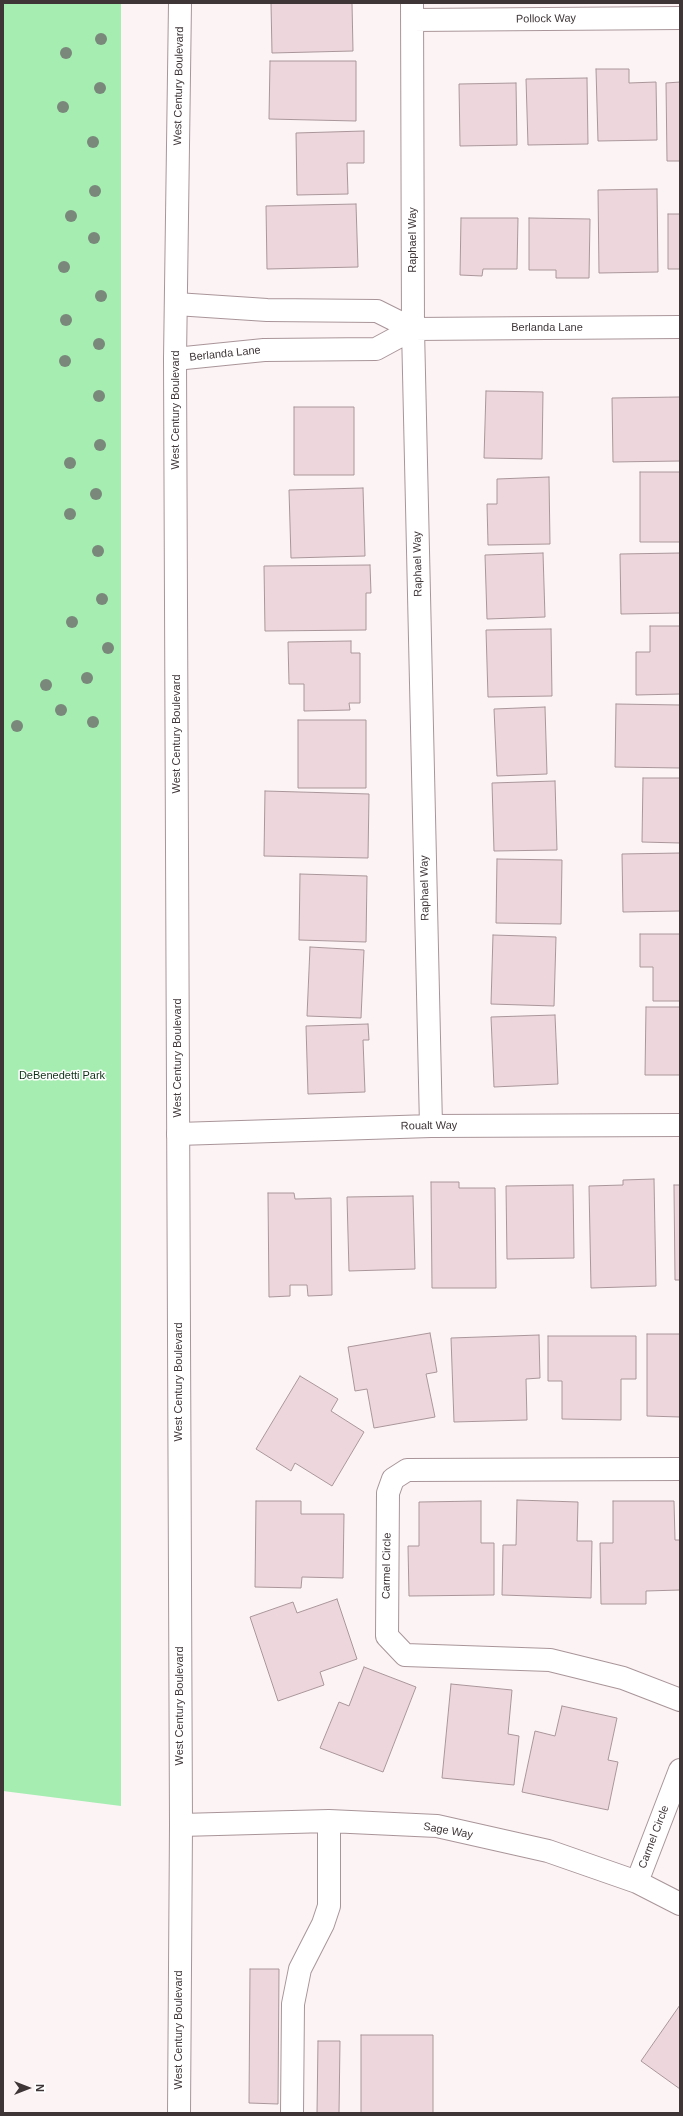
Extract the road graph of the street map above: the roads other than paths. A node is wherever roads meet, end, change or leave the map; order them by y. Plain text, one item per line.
1 (180, 3) edge
2 (412, 12) edge
3 (680, 18) edge
4 (176, 304) junction
5 (680, 327) edge
6 (413, 329) junction
7 (176, 359) junction
8 (680, 1125) edge
9 (430, 1126) junction
10 (178, 1134) junction
11 (680, 1469) edge
12 (680, 1700) edge
13 (680, 1770) edge
14 (329, 1821) junction
15 (180, 1825) junction
16 (637, 1882) junction
17 (680, 1904) edge
18 (179, 2113) edge
19 (292, 2113) edge

1 - 4 street, West Century Boulevard
2 - 3 street, Pollock Way
2 - 6 street, Raphael Way
4 - 6 street, Berlanda Lane
4 - 7 street, West Century Boulevard
5 - 6 street, Berlanda Lane
6 - 7 street, Berlanda Lane
6 - 9 street, Raphael Way
7 - 10 street, West Century Boulevard
8 - 9 street, Roualt Way
9 - 10 street, Roualt Way
10 - 15 street, West Century Boulevard
11 - 12 street, Carmel Circle
13 - 16 street, Carmel Circle
14 - 15 street, Sage Way
14 - 16 street, Sage Way
14 - 19 street
15 - 18 street, West Century Boulevard
16 - 17 street, Sage Way

